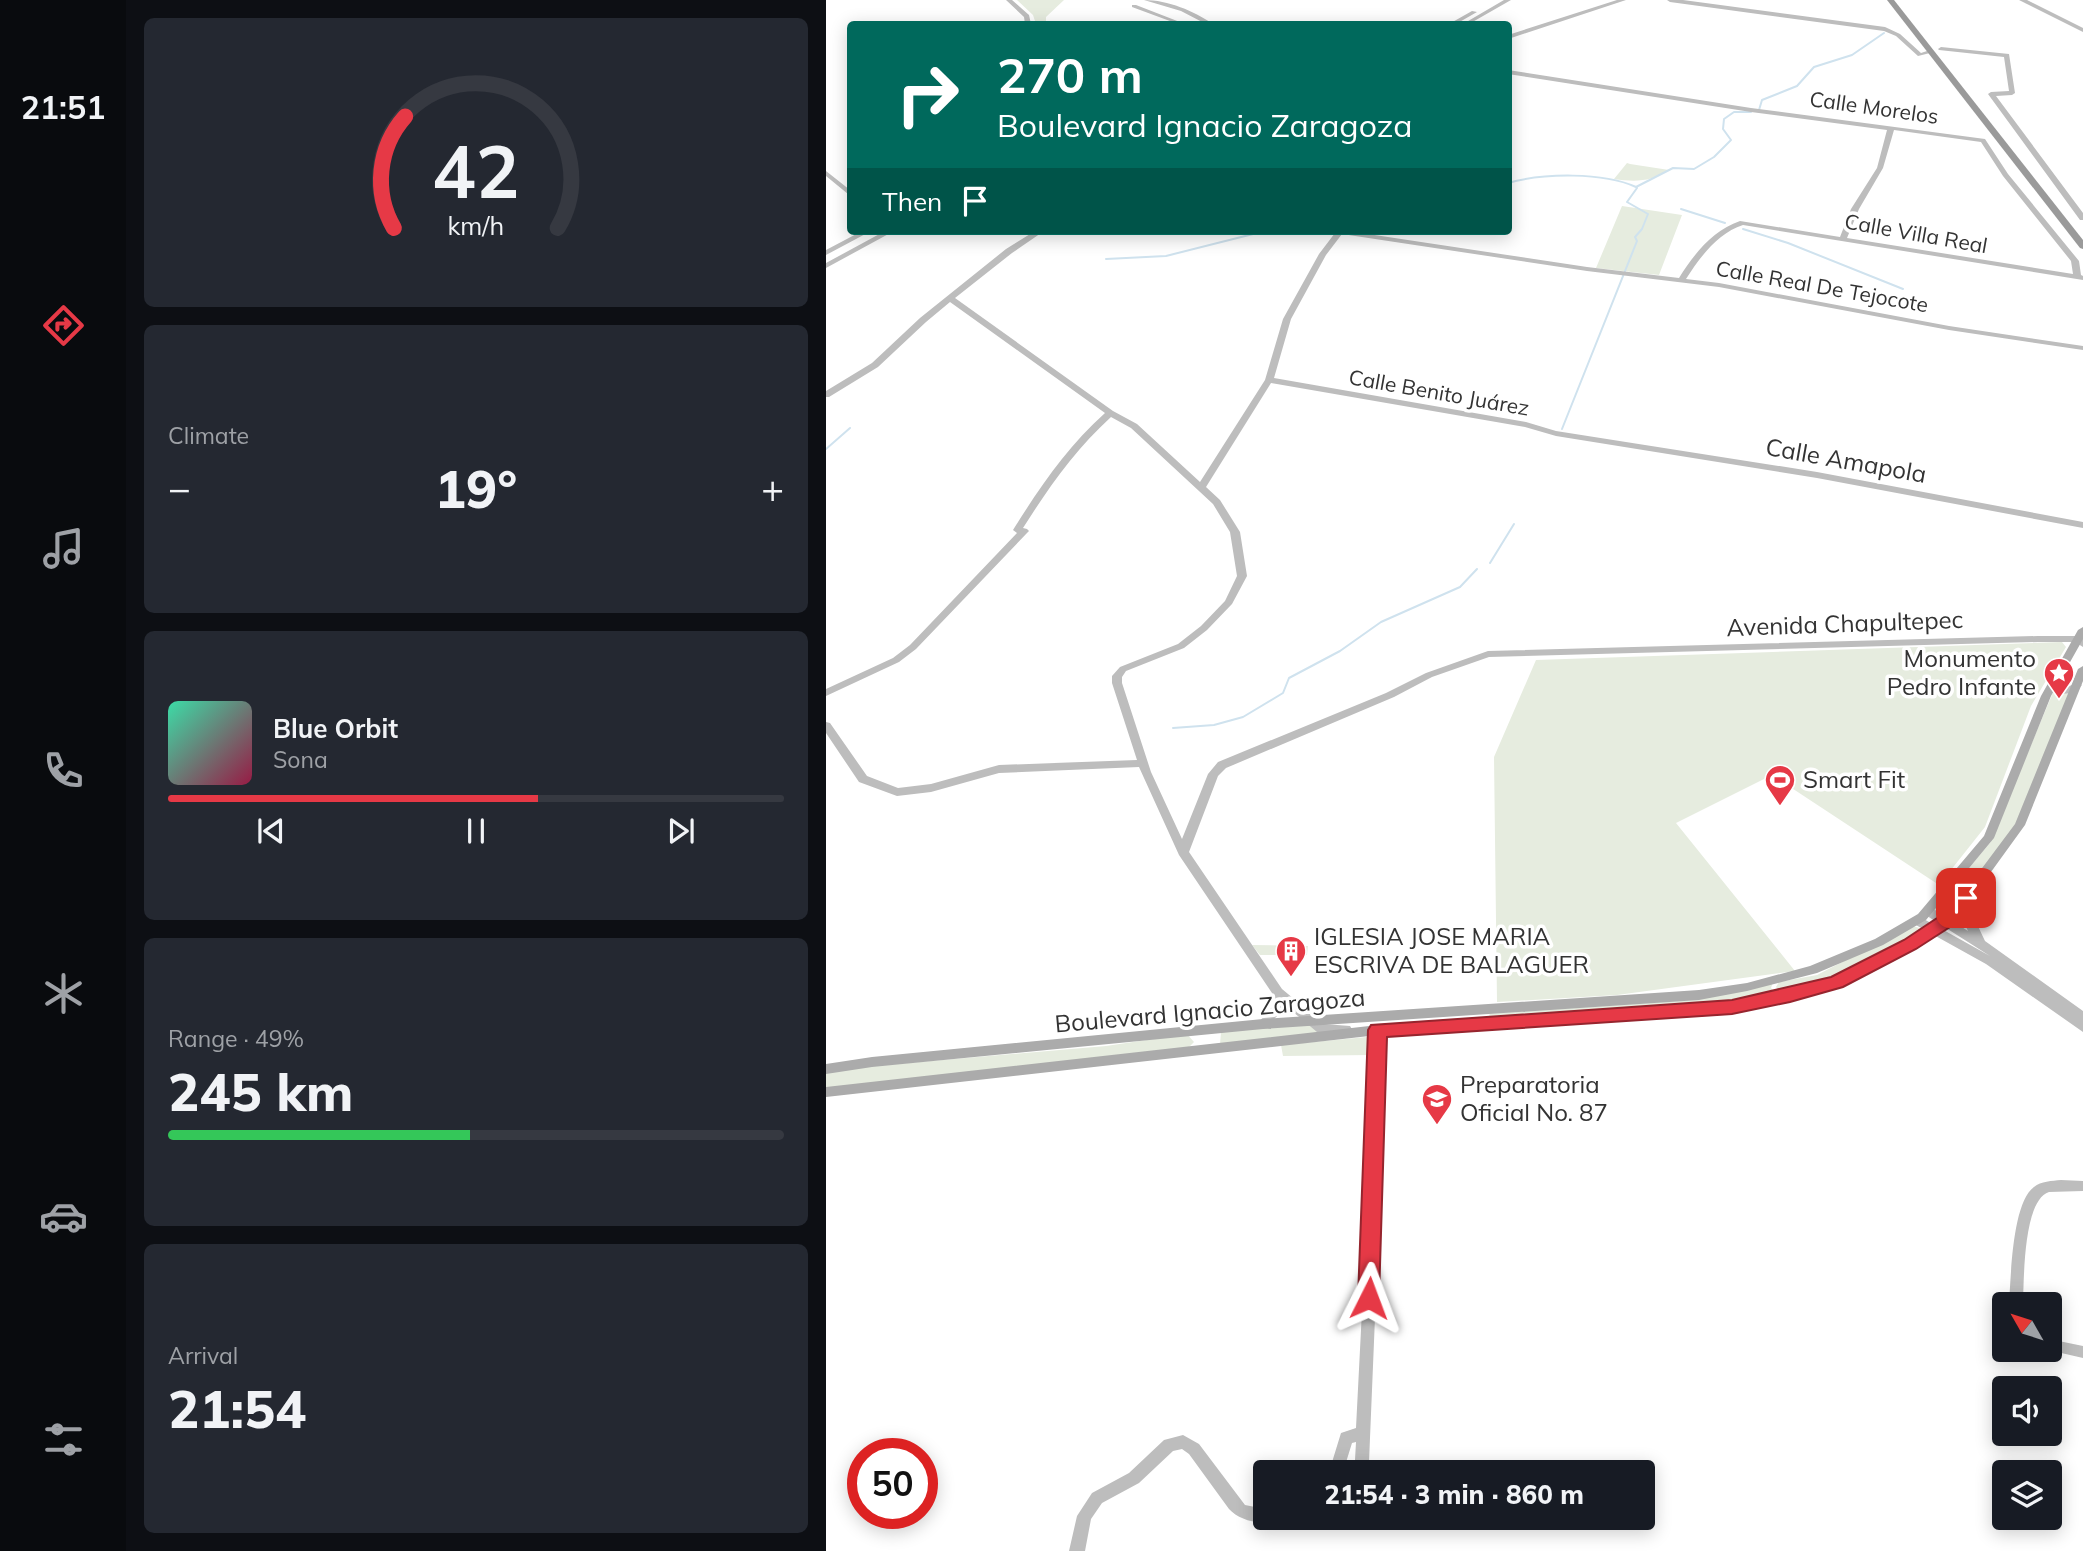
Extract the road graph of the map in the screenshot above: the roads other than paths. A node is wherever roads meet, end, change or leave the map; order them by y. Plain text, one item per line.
1 (1009, 0) edge
2 (1147, 0) edge
3 (1494, 0) edge
4 (1508, 0) edge
5 (1623, 0) edge
6 (1670, 0) edge
7 (1890, 0) edge
8 (1897, 0) edge
9 (2022, 0) edge
10 (1134, 6) dead end
11 (1028, 21) edge
12 (1174, 21) edge
13 (1204, 21) edge
14 (1457, 21) edge
15 (1471, 21) edge
16 (2083, 30) edge
17 (1512, 36) edge
18 (1941, 49) dead end
19 (1923, 54) dead end
20 (1512, 73) edge
21 (1891, 128) junction
22 (826, 173) edge
23 (826, 182) edge
24 (847, 190) edge
25 (847, 199) edge
26 (2083, 218) edge
27 (860, 235) edge
28 (883, 235) edge
29 (1034, 235) edge
30 (1335, 235) edge
31 (1356, 235) edge
32 (2083, 236) edge
33 (1843, 239) junction
34 (2083, 246) edge
35 (826, 253) edge
36 (826, 266) edge
37 (2081, 278) edge
38 (1682, 280) junction
39 (951, 299) junction
40 (2083, 348) edge
41 (1269, 380) junction
42 (826, 394) edge
43 (1110, 413) junction
44 (1602, 440) joint
45 (1200, 487) junction
46 (2083, 524) edge
47 (2081, 638) edge
48 (2083, 669) edge
49 (2056, 678) junction
50 (2077, 685) junction
51 (826, 693) edge
52 (826, 725) edge
53 (1144, 763) junction
54 (1183, 852) junction
55 (1966, 898) junction
56 (1928, 911) junction
57 (1918, 921) junction
58 (1938, 927) junction
59 (1980, 943) junction
60 (1777, 980) junction
61 (1278, 992) junction
62 (1790, 995) junction
63 (2083, 1017) edge
64 (1314, 1021) junction
65 (1263, 1024) junction
66 (1422, 1027) junction
67 (2083, 1027) edge
68 (1378, 1030) junction
69 (1207, 1031) junction
70 (1207, 1048) junction
71 (826, 1069) edge
72 (826, 1092) edge
73 (2083, 1186) edge
74 (2017, 1292) edge
75 (2062, 1348) edge
76 (2083, 1352) edge
77 (1362, 1433) junction
78 (1339, 1460) edge
79 (1359, 1460) edge
80 (1253, 1514) edge
81 (1077, 1551) edge

1 - 11 street
2 - 13 street
3 - 14 street
4 - 15 street
5 - 17 street
6 - 19 street
7 - 34 highway
8 - 32 highway
9 - 16 street
10 - 12 street
18 - 26 street
20 - 21 street, Calle Morelos
21 - 33 street
21 - 37 street, Calle Morelos
22 - 24 street
23 - 25 street
27 - 35 street
28 - 36 street
29 - 39 street
30 - 41 street
31 - 38 street, Calle Real De Tejocote
33 - 37 street, Calle Villa Real
33 - 38 street, Calle Villa Real
38 - 40 street, Calle Real De Tejocote
39 - 42 street
39 - 43 street
41 - 44 street, Calle Benito Juárez
41 - 45 street
43 - 45 street
43 - 51 street
44 - 46 street, Calle Amapola
45 - 53 street
47 - 49 main road, Boulevard Ignacio Zaragoza
47 - 54 street, Avenida Chapultepec
48 - 50 main road, Boulevard Ignacio Zaragoza
49 - 50 street
49 - 56 main road, Boulevard Ignacio Zaragoza
50 - 55 main road, Boulevard Ignacio Zaragoza
52 - 53 street
53 - 54 street
54 - 61 street
55 - 58 main road, Boulevard Ignacio Zaragoza
55 - 59 street
56 - 57 main road, Boulevard Ignacio Zaragoza
56 - 58 street
57 - 58 street
57 - 60 main road, Boulevard Ignacio Zaragoza
58 - 59 street
58 - 62 main road, Boulevard Ignacio Zaragoza
58 - 67 street
59 - 63 street
60 - 62 street
60 - 64 main road, Boulevard Ignacio Zaragoza
61 - 64 street
61 - 65 street
62 - 66 main road, Boulevard Ignacio Zaragoza
64 - 65 main road, Boulevard Ignacio Zaragoza
64 - 66 street
65 - 69 main road, Boulevard Ignacio Zaragoza
66 - 68 main road, Boulevard Ignacio Zaragoza
68 - 70 main road, Boulevard Ignacio Zaragoza
68 - 77 street
69 - 70 street
69 - 71 main road, Boulevard Ignacio Zaragoza
70 - 72 main road, Boulevard Ignacio Zaragoza
73 - 74 street
75 - 76 street
77 - 78 street
77 - 79 street
80 - 81 street

